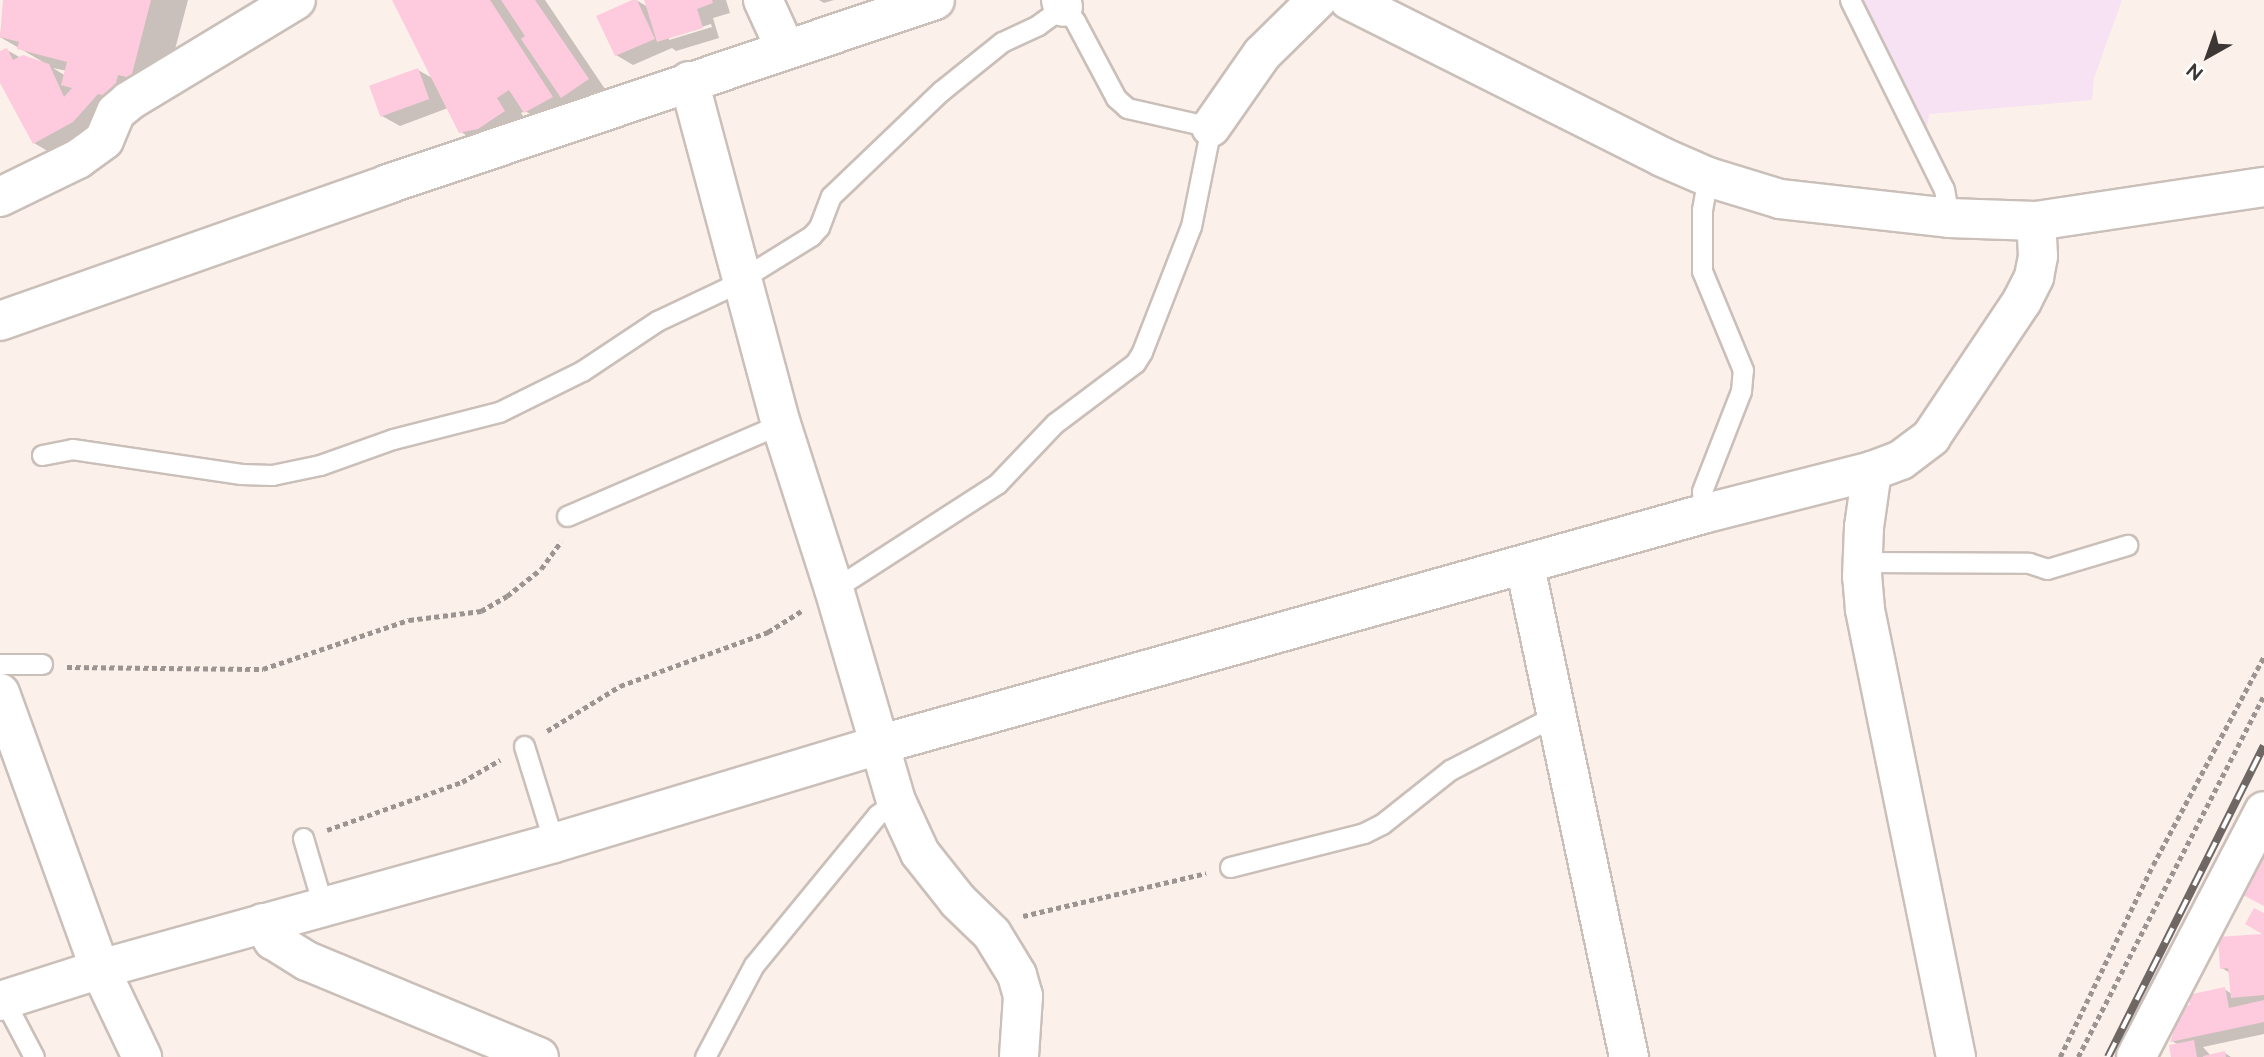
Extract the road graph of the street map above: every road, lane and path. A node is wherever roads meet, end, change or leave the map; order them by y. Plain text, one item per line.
1 (296, 0) edge
2 (763, 0) edge
3 (935, 0) edge
4 (1317, 0) edge
5 (1349, 0) edge
6 (1850, 0) edge
7 (1062, 4) edge
8 (785, 48) junction
9 (689, 81) junction
10 (1211, 127) junction
11 (1708, 177) junction
12 (2264, 187) edge
13 (0, 197) edge
14 (1949, 218) junction
15 (2036, 221) junction
16 (744, 278) junction
17 (0, 321) edge
18 (781, 424) junction
19 (42, 455) dead end
20 (1872, 471) junction
21 (1703, 514) junction
22 (567, 516) joint
23 (2127, 545) dead end
24 (1863, 562) junction
25 (1525, 566) junction
26 (834, 589) junction
27 (2264, 656) edge
28 (0, 664) edge
29 (42, 664) joint
30 (0, 693) edge
31 (2264, 695) edge
32 (1556, 715) junction
33 (878, 745) junction
34 (524, 746) junction
35 (895, 801) junction
36 (2264, 811) edge
37 (303, 838) joint
38 (554, 843) junction
39 (1230, 867) joint
40 (323, 906) junction
41 (263, 923) junction
42 (986, 929) junction
43 (100, 969) junction
44 (2, 1001) edge
45 (521, 1053) edge
46 (34, 1057) edge
47 (142, 1057) edge
48 (705, 1057) edge
49 (1019, 1057) edge
50 (1629, 1057) edge
51 (1956, 1057) edge
52 (2060, 1057) edge
53 (2078, 1057) edge
54 (2136, 1057) edge

1 - 13 street
2 - 8 street
3 - 8 street
4 - 10 street
5 - 11 street
6 - 14 lane
7 - 10 lane
7 - 16 lane
8 - 9 street
9 - 16 street
9 - 17 street
10 - 26 lane
11 - 14 street
11 - 21 lane
12 - 15 street
14 - 15 street
15 - 20 street
16 - 18 street
16 - 19 lane
18 - 22 lane
18 - 26 street
20 - 21 street
20 - 24 street
21 - 25 street
22 - 29 path
23 - 24 lane
24 - 51 street
25 - 32 street
25 - 33 street
26 - 33 street
26 - 34 path
27 - 52 path
28 - 29 lane
30 - 43 street
31 - 53 path
32 - 39 lane
32 - 50 street
33 - 35 street
33 - 38 street
34 - 37 path
34 - 38 lane
35 - 42 street
35 - 48 lane
36 - 54 street
37 - 40 lane
38 - 40 street
39 - 42 path
40 - 41 street
41 - 43 street
41 - 45 street
42 - 49 street
43 - 44 street
43 - 47 street
44 - 46 lane

